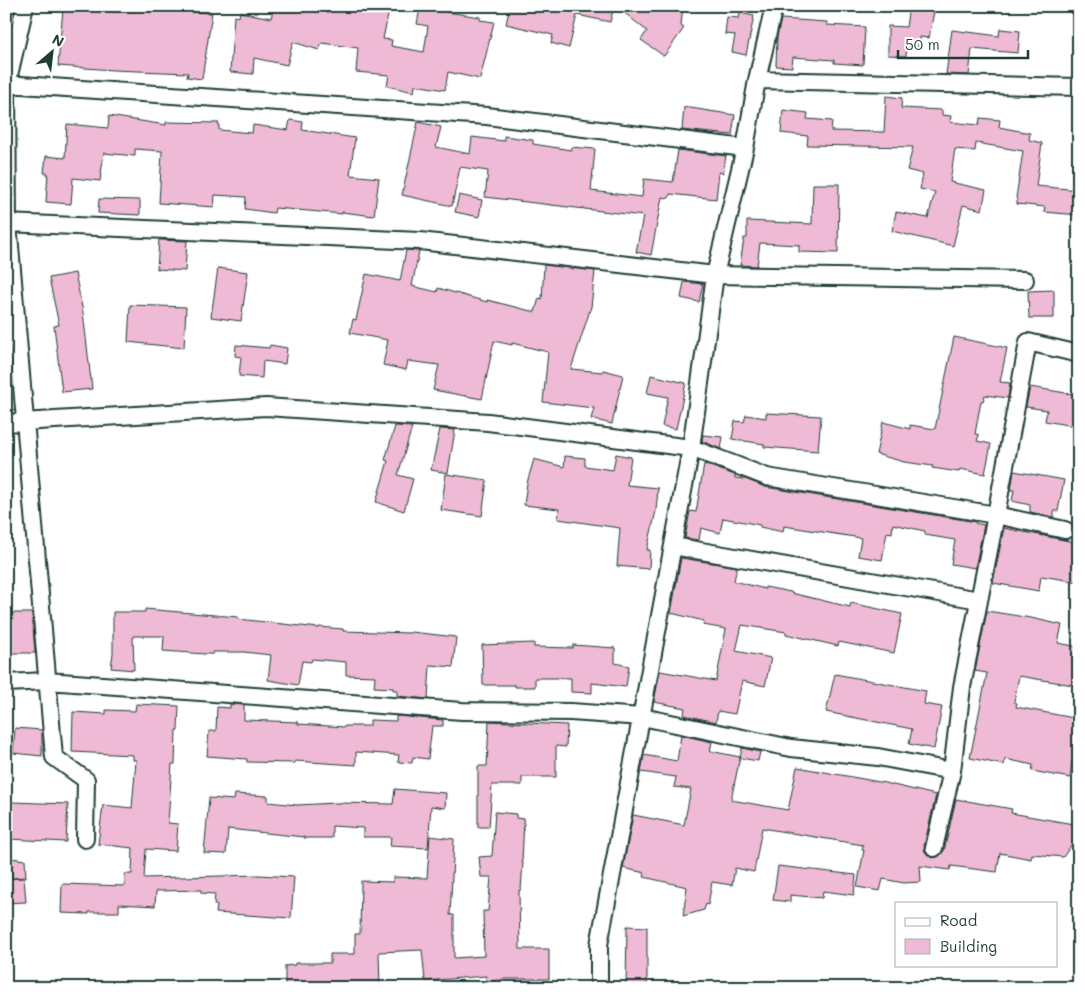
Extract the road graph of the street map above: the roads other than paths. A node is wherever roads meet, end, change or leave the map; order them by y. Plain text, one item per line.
1 (25, 6) edge
2 (774, 6) edge
3 (757, 80) junction
4 (7, 84) edge
5 (1079, 87) edge
6 (745, 148) junction
7 (7, 223) edge
8 (715, 275) junction
9 (1025, 280) dead end
10 (1079, 354) edge
11 (25, 423) junction
12 (6, 424) edge
13 (692, 448) junction
14 (996, 515) junction
15 (1065, 530) dead end
16 (673, 546) junction
17 (979, 600) junction
18 (46, 681) junction
19 (6, 684) edge
20 (642, 717) junction
21 (952, 771) junction
22 (85, 839) dead end
23 (934, 848) dead end
24 (599, 988) edge

1 - 4 street
2 - 3 street
3 - 5 street
3 - 6 street
4 - 6 street
4 - 7 street
6 - 8 street
7 - 8 street
7 - 11 street
8 - 9 street
8 - 13 street
10 - 14 street
11 - 12 street
11 - 13 street
11 - 18 street
13 - 14 street
13 - 16 street
14 - 15 street
14 - 17 street
16 - 17 street
16 - 20 street
17 - 21 street
18 - 19 street
18 - 20 street
18 - 22 street
20 - 21 street
20 - 24 street
21 - 23 street

